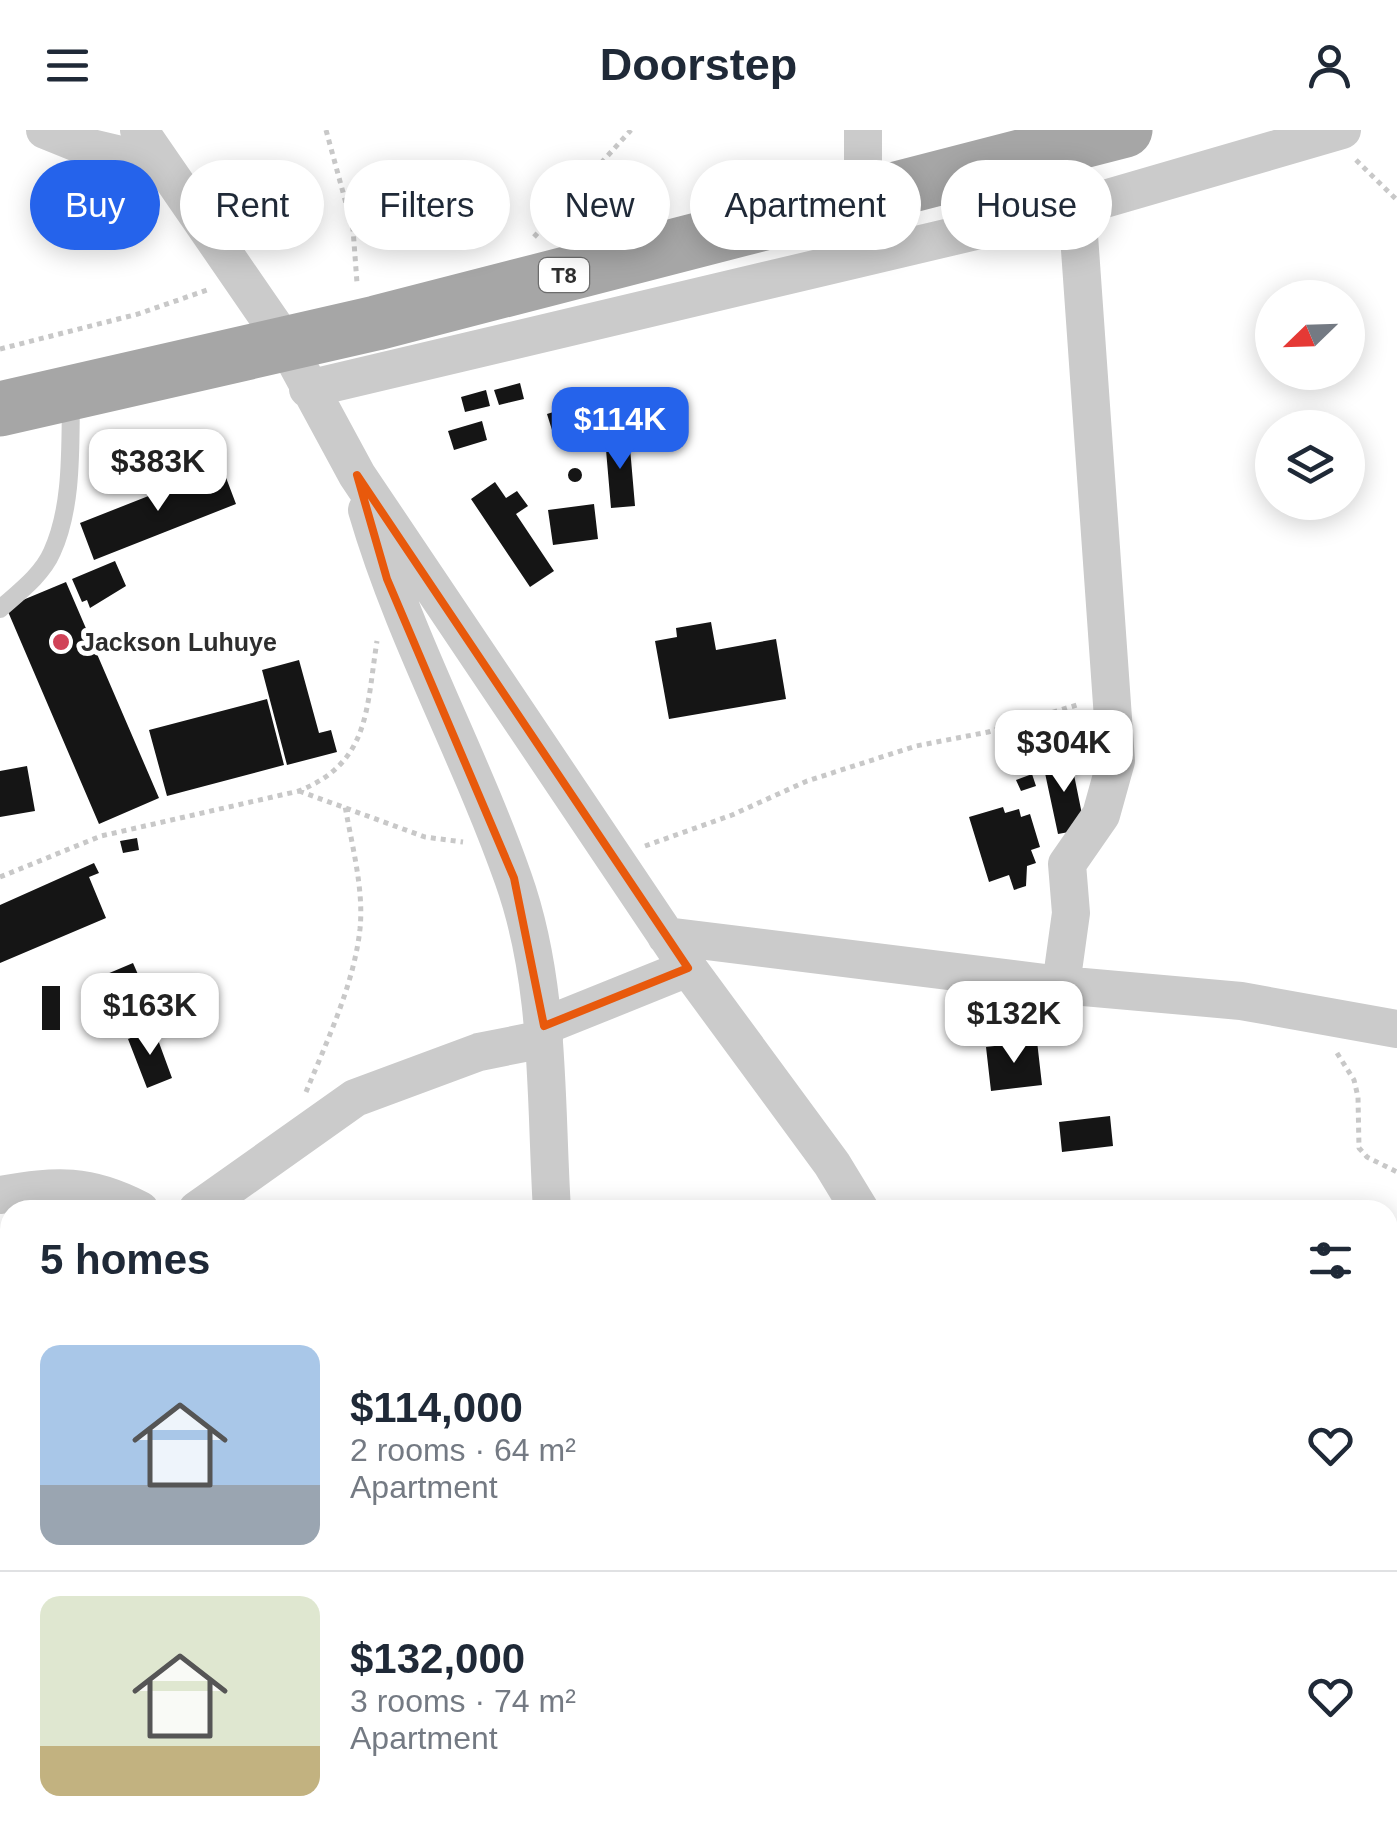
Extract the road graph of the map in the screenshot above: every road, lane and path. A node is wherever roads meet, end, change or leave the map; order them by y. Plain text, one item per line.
1 (45, 130) edge
2 (139, 130) edge
3 (326, 130) edge
4 (630, 130) edge
5 (864, 130) edge
6 (1125, 130) edge
7 (1336, 132) edge
8 (864, 160) edge
9 (163, 165) junction
10 (921, 183) edge
11 (1112, 197) edge
12 (1397, 200) edge
13 (941, 235) edge
14 (690, 242) edge
15 (527, 244) dead end
16 (1080, 250) edge
17 (240, 278) junction
18 (359, 326) junction
19 (0, 349) edge
20 (296, 365) junction
21 (71, 392) junction
22 (0, 409) edge
23 (356, 474) junction
24 (387, 579) junction
25 (0, 609) edge
26 (1109, 696) junction
27 (298, 791) junction
28 (346, 806) junction
29 (500, 847) junction
30 (614, 858) junction
31 (0, 877) edge
32 (666, 936) junction
33 (688, 968) junction
34 (1061, 985) junction
35 (1298, 1011) junction
36 (1397, 1028) edge
37 (544, 1033) junction
38 (282, 1150) junction
39 (1397, 1172) edge
40 (0, 1196) edge
41 (120, 1200) edge
42 (211, 1200) edge
43 (552, 1200) edge
44 (854, 1200) edge

1 - 9 street
2 - 9 street
3 - 18 path
4 - 15 path
5 - 8 street
6 - 10 main road, T8
7 - 11 street
7 - 12 path
9 - 17 street
13 - 20 street
14 - 18 main road, T8
16 - 26 street
17 - 19 path
17 - 20 street
18 - 20 main road, T8
20 - 21 main road, T8
20 - 23 street
21 - 22 main road, T8
21 - 25 lane
23 - 24 street
23 - 30 street
24 - 27 path
24 - 29 street
26 - 30 path
26 - 34 street
27 - 28 path
27 - 31 path
28 - 29 path
28 - 38 path
29 - 37 street
30 - 32 street
32 - 33 street
32 - 34 street
33 - 37 street
33 - 44 street
34 - 35 street
35 - 36 street
35 - 39 path
37 - 38 street
37 - 43 street
38 - 42 street
40 - 41 street

